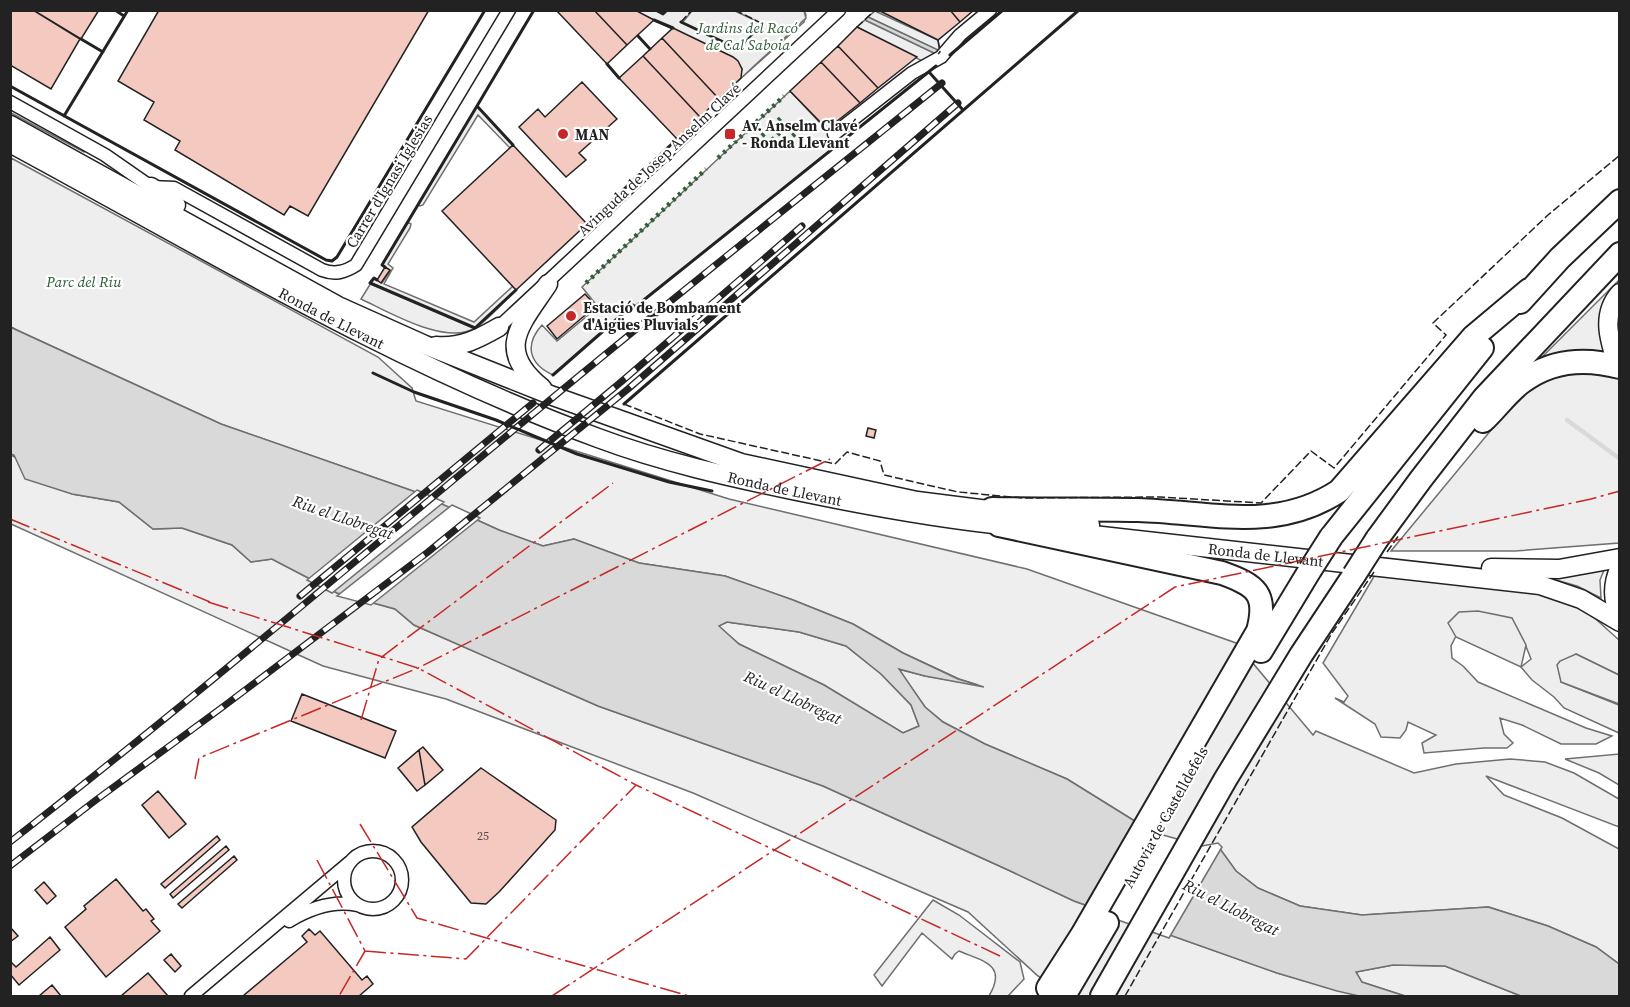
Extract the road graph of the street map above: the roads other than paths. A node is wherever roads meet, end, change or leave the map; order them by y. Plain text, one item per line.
1 (509, 10) edge
2 (839, 10) edge
3 (990, 10) edge
4 (10, 102) edge
5 (10, 125) edge
6 (834, 134) dead end
7 (10, 143) edge
8 (151, 186) junction
9 (1620, 201) edge
10 (233, 246) junction
11 (1620, 254) edge
12 (548, 284) junction
13 (1529, 290) junction
14 (1620, 293) edge
15 (499, 327) junction
16 (425, 345) junction
17 (1619, 367) edge
18 (483, 368) junction
19 (492, 395) junction
20 (553, 396) junction
21 (1430, 467) junction
22 (995, 517) junction
23 (1620, 558) edge
24 (1620, 567) edge
25 (1620, 617) edge
26 (1620, 622) edge
27 (1263, 635) junction
28 (350, 862) junction
29 (358, 905) junction
30 (250, 947) junction
31 (1051, 994) edge
32 (191, 996) edge
33 (1102, 996) edge

1 - 8 street, Carrer d'Ignasi Iglesias
2 - 12 street, Avinguda de Josep Anselm Clavé
3 - 6 street
4 - 8 street
5 - 10 main road, Ronda de Llevant
7 - 19 main road, Ronda de Llevant
8 - 10 main road
9 - 13 highway
10 - 16 main road, Ronda de Llevant
11 - 21 highway
12 - 15 street, Avinguda de Josep Anselm Clavé
12 - 20 main road
13 - 22 highway
13 - 27 highway, bridge
14 - 17 main road
15 - 16 main road
15 - 18 main road
16 - 18 main road, Ronda de Llevant
17 - 21 highway
18 - 19 main road
18 - 20 main road, Ronda de Llevant
19 - 22 main road, Ronda de Llevant
20 - 22 main road, Ronda de Llevant
21 - 33 highway, bridge
22 - 23 main road, Ronda de Llevant
22 - 26 main road, Ronda de Llevant
22 - 27 highway
24 - 25 main road
27 - 31 highway
27 - 31 highway, Autovia de Castelldefels
28 - 29 street
28 - 29 street
28 - 30 street
29 - 30 street
30 - 32 street

